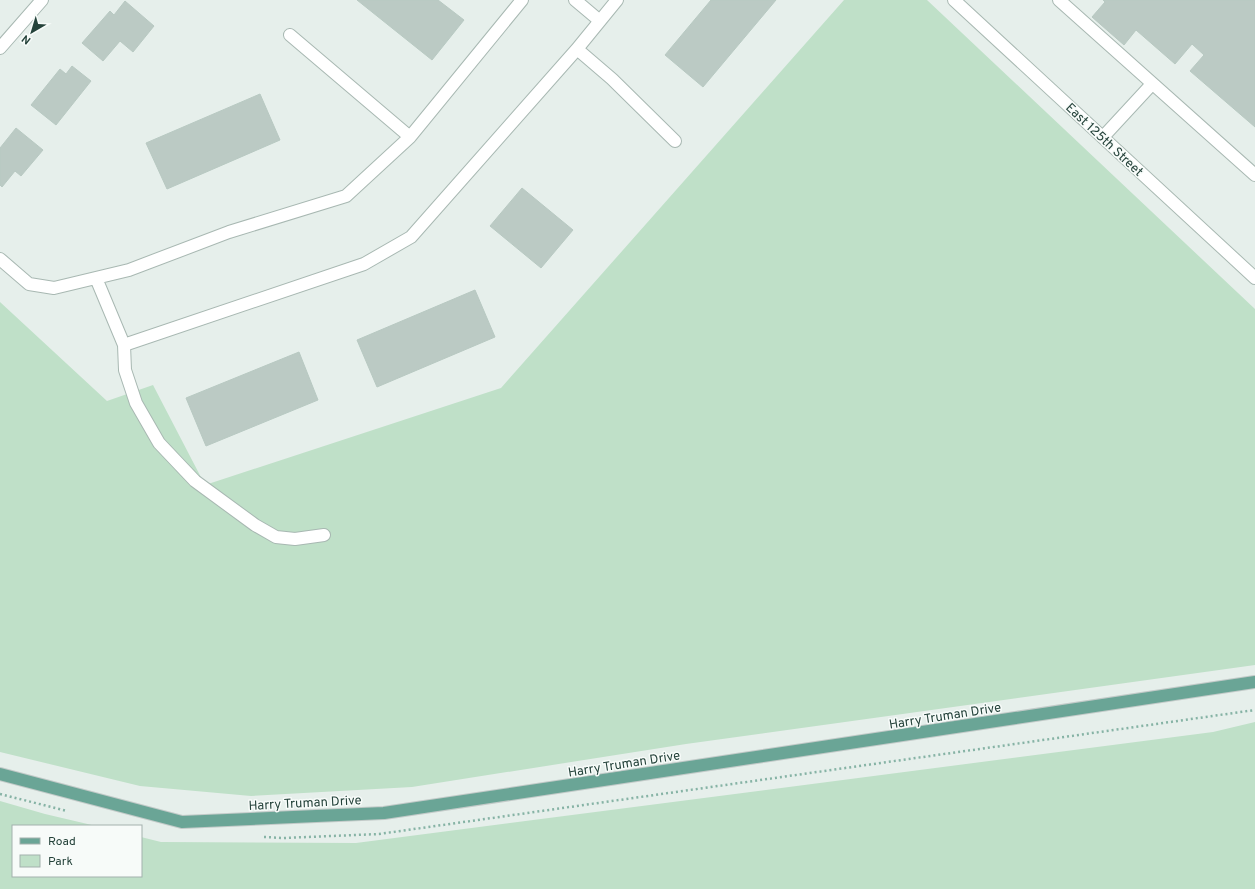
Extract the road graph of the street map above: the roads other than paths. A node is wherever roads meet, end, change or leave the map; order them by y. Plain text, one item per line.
1 (42, 0) edge
2 (522, 0) edge
3 (575, 0) edge
4 (617, 0) edge
5 (954, 0) edge
6 (1059, 0) edge
7 (600, 21) junction
8 (290, 35) dead end
9 (0, 48) edge
10 (577, 49) junction
11 (1152, 84) junction
12 (410, 137) junction
13 (1103, 137) junction
14 (675, 141) dead end
15 (1255, 175) edge
16 (0, 259) edge
17 (1253, 270) edge
18 (96, 278) junction
19 (124, 345) junction
20 (324, 534) dead end
21 (1255, 682) edge
22 (0, 774) edge

1 - 9 street
2 - 12 street
3 - 7 street
4 - 7 street
5 - 13 street, East 125th Street
6 - 11 street
7 - 10 street
8 - 12 street
10 - 14 street
10 - 19 street
11 - 13 street
11 - 15 street
12 - 18 street
13 - 17 street, East 125th Street
16 - 18 street
18 - 19 street
19 - 20 street
21 - 22 main road, Harry Truman Drive

